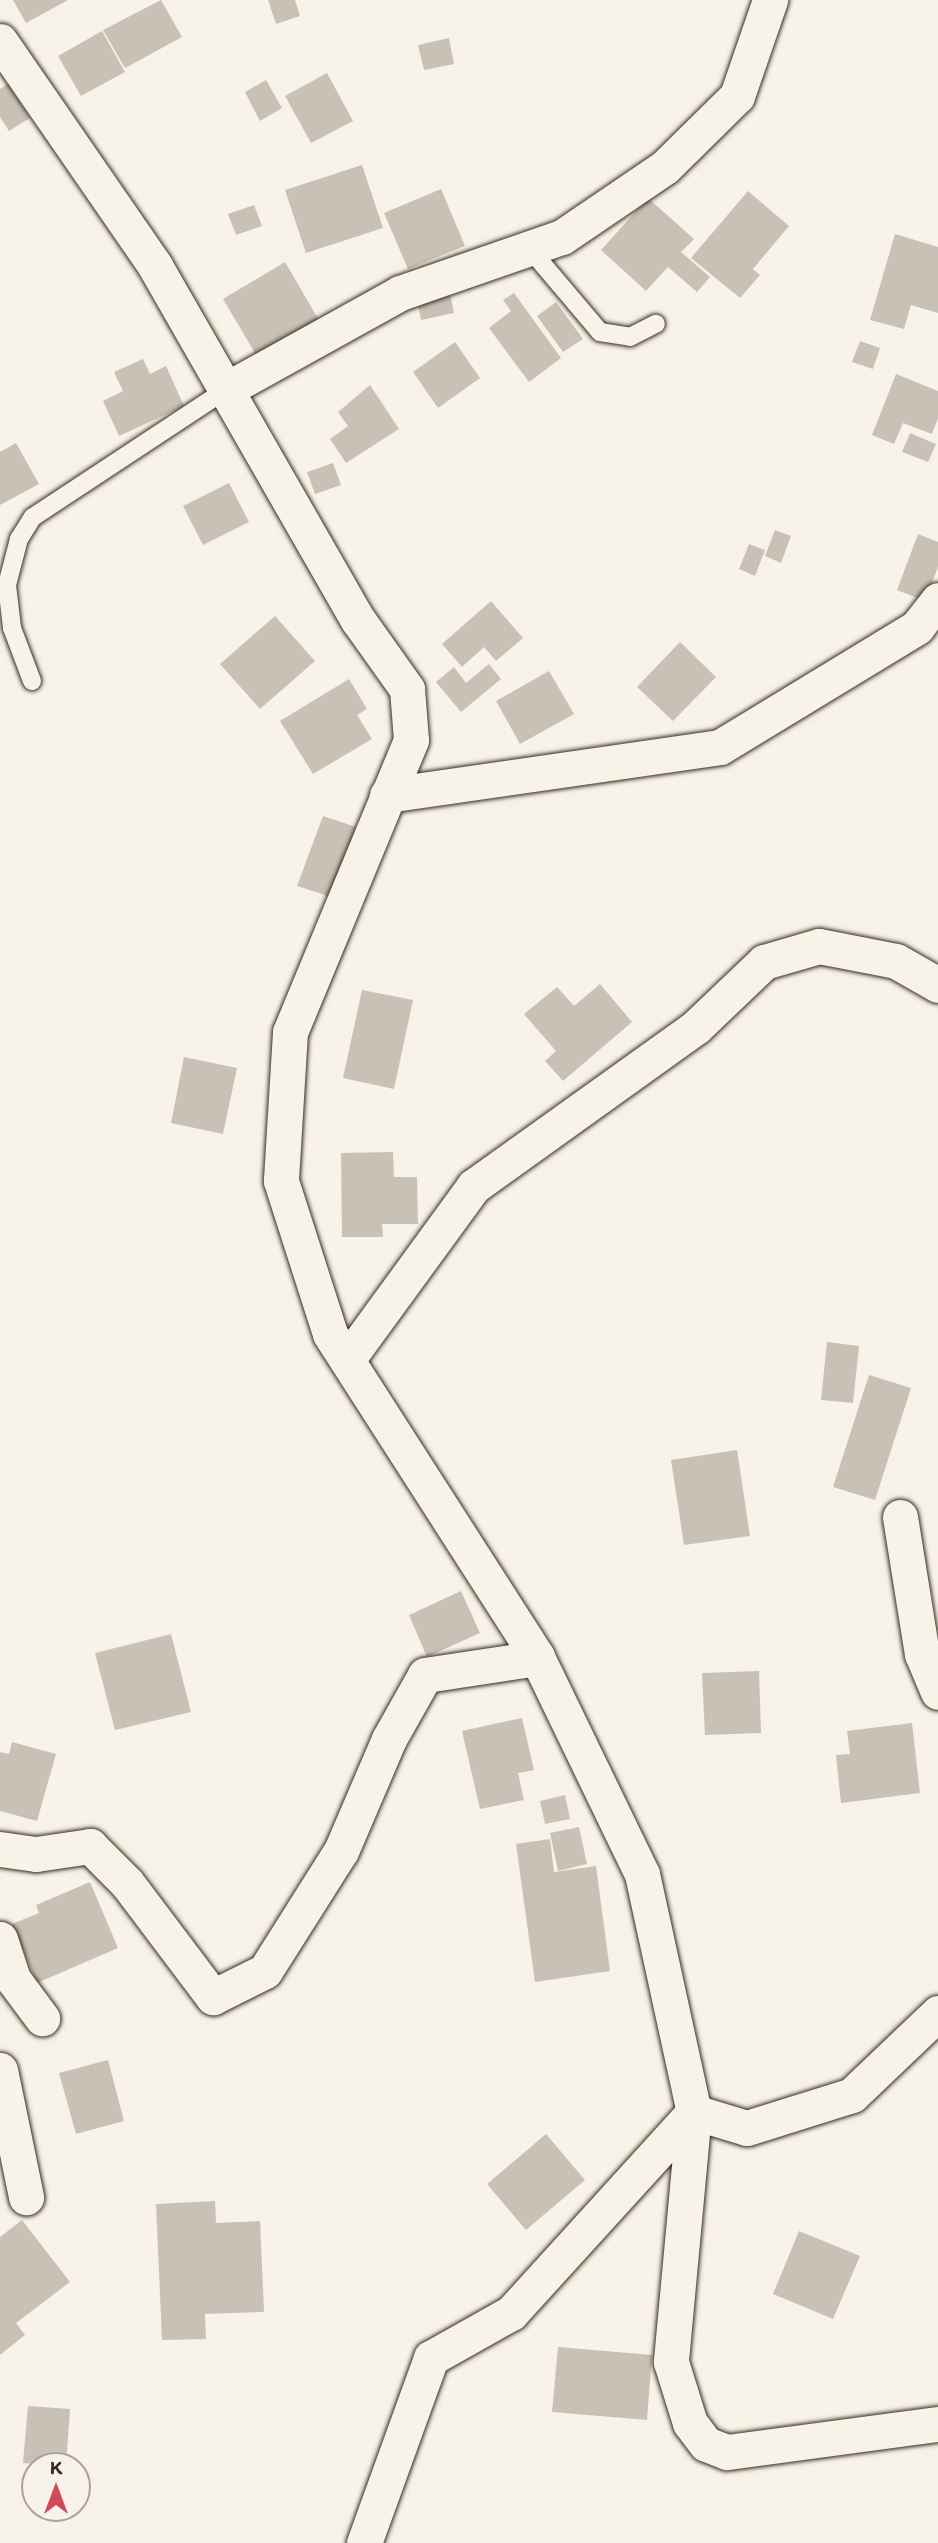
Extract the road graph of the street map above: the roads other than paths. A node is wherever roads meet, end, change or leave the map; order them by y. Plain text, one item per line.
1 (770, 0) edge
2 (0, 41) edge
3 (529, 248) junction
4 (656, 324) dead end
5 (227, 389) junction
6 (938, 600) edge
7 (32, 681) dead end
8 (387, 795) junction
9 (938, 985) edge
10 (347, 1360) junction
11 (900, 1517) dead end
12 (537, 1658) junction
13 (938, 1692) edge
14 (0, 1849) edge
15 (0, 1939) edge
16 (938, 2013) edge
17 (41, 2018) dead end
18 (0, 2070) edge
19 (694, 2112) junction
20 (26, 2197) dead end
21 (938, 2424) edge
22 (364, 2543) edge

1 - 3 street
2 - 5 street
3 - 4 lane
3 - 5 street
5 - 7 lane
5 - 8 street
6 - 8 street
8 - 10 street
9 - 10 street
10 - 12 street
11 - 13 street
12 - 14 street
12 - 19 street
15 - 17 street
16 - 19 street
18 - 20 street
19 - 21 street
19 - 22 street

